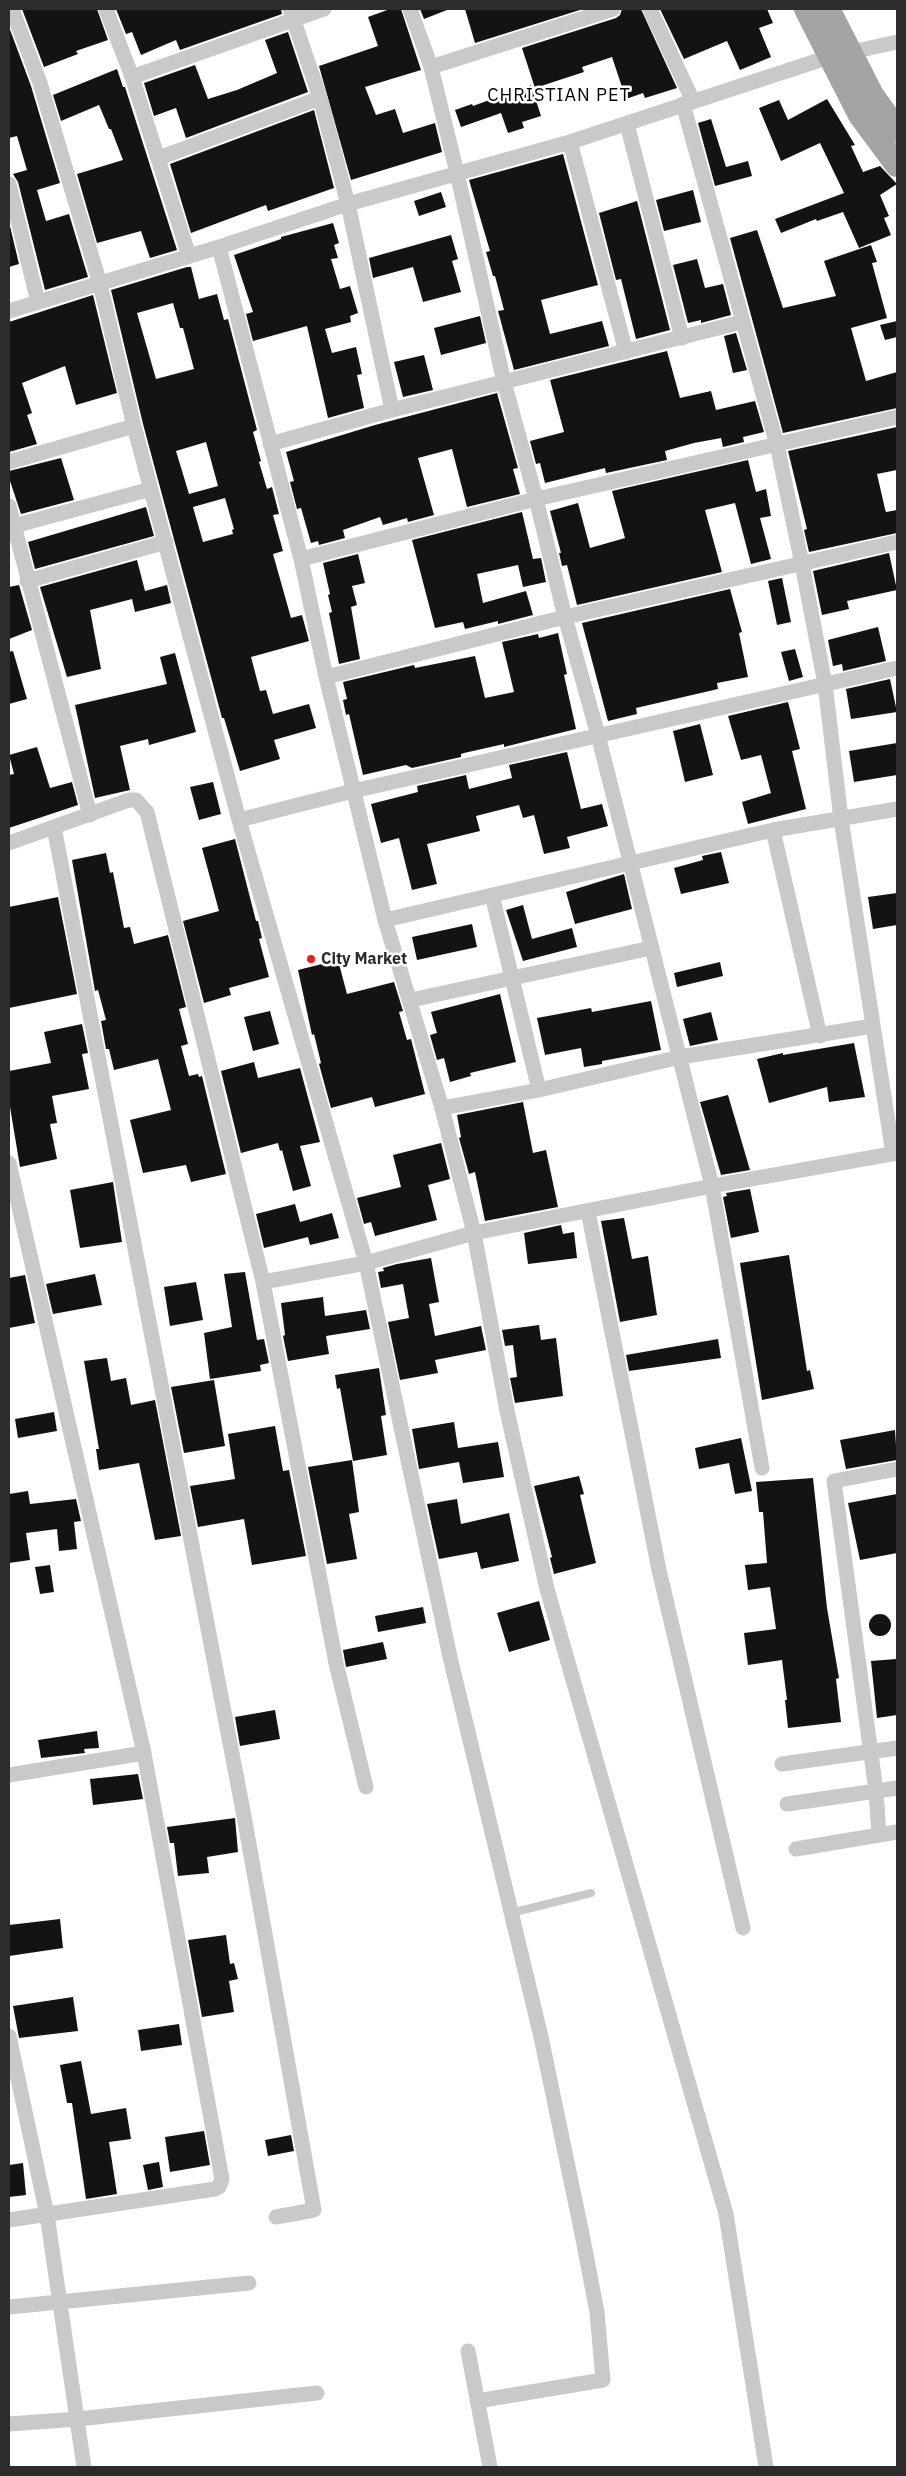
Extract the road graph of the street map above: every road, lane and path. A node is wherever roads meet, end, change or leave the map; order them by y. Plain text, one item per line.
1 (12, 9) edge
2 (106, 9) edge
3 (324, 9) edge
4 (410, 9) edge
5 (613, 9) edge
6 (650, 9) edge
7 (806, 9) edge
8 (828, 9) edge
9 (292, 14) edge
10 (897, 42) edge
11 (839, 54) junction
12 (430, 68) junction
13 (132, 77) junction
14 (320, 98) junction
15 (688, 102) junction
16 (627, 124) junction
17 (897, 130) edge
18 (570, 142) junction
19 (159, 158) junction
20 (897, 165) edge
21 (457, 173) junction
22 (9, 184) edge
23 (348, 204) junction
24 (219, 247) junction
25 (189, 256) junction
26 (100, 284) junction
27 (38, 302) junction
28 (9, 311) edge
29 (742, 322) junction
30 (682, 338) junction
31 (626, 352) junction
32 (504, 382) junction
33 (392, 410) junction
34 (897, 417) edge
35 (134, 426) junction
36 (270, 444) junction
37 (777, 445) junction
38 (9, 462) edge
39 (151, 488) junction
40 (536, 499) junction
41 (9, 506) edge
42 (14, 526) junction
43 (166, 542) junction
44 (897, 542) edge
45 (301, 559) junction
46 (802, 564) junction
47 (27, 581) junction
48 (565, 617) junction
49 (897, 668) edge
50 (326, 677) junction
51 (825, 684) junction
52 (598, 735) junction
53 (353, 791) junction
54 (897, 809) edge
55 (90, 815) junction
56 (840, 819) junction
57 (239, 820) junction
58 (54, 827) junction
59 (773, 830) junction
60 (9, 843) edge
61 (630, 863) junction
62 (492, 895) junction
63 (385, 920) junction
64 (651, 948) junction
65 (514, 978) junction
66 (411, 1000) junction
67 (873, 1026) junction
68 (820, 1036) junction
69 (680, 1058) junction
70 (538, 1090) junction
71 (442, 1108) junction
72 (895, 1153) edge
73 (9, 1163) edge
74 (712, 1186) junction
75 (588, 1210) junction
76 (474, 1233) junction
77 (366, 1263) junction
78 (263, 1282) junction
79 (762, 1468) dead end
80 (897, 1470) edge
81 (897, 1748) edge
82 (871, 1752) junction
83 (144, 1753) junction
84 (782, 1764) dead end
85 (9, 1775) edge
86 (366, 1787) dead end
87 (897, 1788) edge
88 (876, 1791) junction
89 (787, 1804) dead end
90 (897, 1832) edge
91 (879, 1835) junction
92 (796, 1849) dead end
93 (591, 1893) dead end
94 (511, 1913) junction
95 (743, 1928) dead end
96 (9, 2036) edge
97 (47, 2216) junction
98 (276, 2216) dead end
99 (9, 2220) edge
100 (249, 2283) dead end
101 (58, 2302) junction
102 (9, 2307) edge
103 (468, 2351) dead end
104 (316, 2393) dead end
105 (477, 2401) junction
106 (78, 2419) junction
107 (9, 2424) edge
108 (84, 2467) edge
109 (490, 2467) edge
110 (766, 2467) edge

1 - 26 street
2 - 13 street
3 - 9 street
4 - 12 street
5 - 12 street
6 - 15 street
7 - 11 main road
8 - 11 main road
9 - 13 street
9 - 14 street
10 - 11 street
11 - 15 street
11 - 17 main road
11 - 20 main road
12 - 21 street
13 - 19 street
14 - 19 street
14 - 23 street
15 - 16 street
15 - 29 street
16 - 18 street
16 - 30 street
18 - 21 street
18 - 31 street
19 - 25 street
21 - 23 street
21 - 32 street
22 - 27 street
23 - 24 street
23 - 33 street
24 - 25 street
24 - 36 street
25 - 26 street
26 - 27 street
26 - 35 street
27 - 28 street
29 - 30 street
29 - 37 street
30 - 31 street
31 - 32 street
32 - 33 street
32 - 40 street
33 - 36 street
34 - 37 street
35 - 38 street
35 - 39 street
36 - 45 street
37 - 40 street
37 - 46 street
39 - 42 street
39 - 43 street
40 - 45 street
40 - 48 street
41 - 42 street
42 - 47 street
43 - 47 street
43 - 57 street
44 - 46 street
45 - 50 street
46 - 48 street
46 - 51 street
47 - 55 street
48 - 50 street
48 - 52 street
49 - 51 street
50 - 53 street
51 - 52 street
51 - 56 street
52 - 53 street
52 - 61 street
53 - 57 street
53 - 63 street
54 - 56 street
55 - 58 street
55 - 78 street
56 - 59 street
56 - 67 street
57 - 77 street
58 - 60 street
58 - 98 street
59 - 61 street
59 - 68 street
61 - 62 street
61 - 64 street
62 - 63 street
62 - 65 street
63 - 66 street
64 - 65 street
64 - 69 street
65 - 66 street
65 - 70 street
66 - 71 street
67 - 68 street
67 - 72 street
68 - 69 street
69 - 70 street
69 - 74 street
70 - 71 street
71 - 76 street
72 - 74 street
73 - 83 street
74 - 75 street
74 - 79 street
75 - 76 street
75 - 95 street
76 - 77 street
76 - 110 street
77 - 78 street
77 - 94 street
78 - 86 street
80 - 82 street
81 - 82 street
82 - 84 street
82 - 88 street
83 - 85 street
83 - 97 street
87 - 88 street
88 - 89 street
88 - 91 street
90 - 91 street
91 - 92 street
93 - 94 lane
94 - 105 street
96 - 97 street
97 - 99 street
97 - 101 street
100 - 101 street
101 - 102 street
101 - 106 street
103 - 105 street
104 - 106 street
105 - 109 street
106 - 107 street
106 - 108 street

